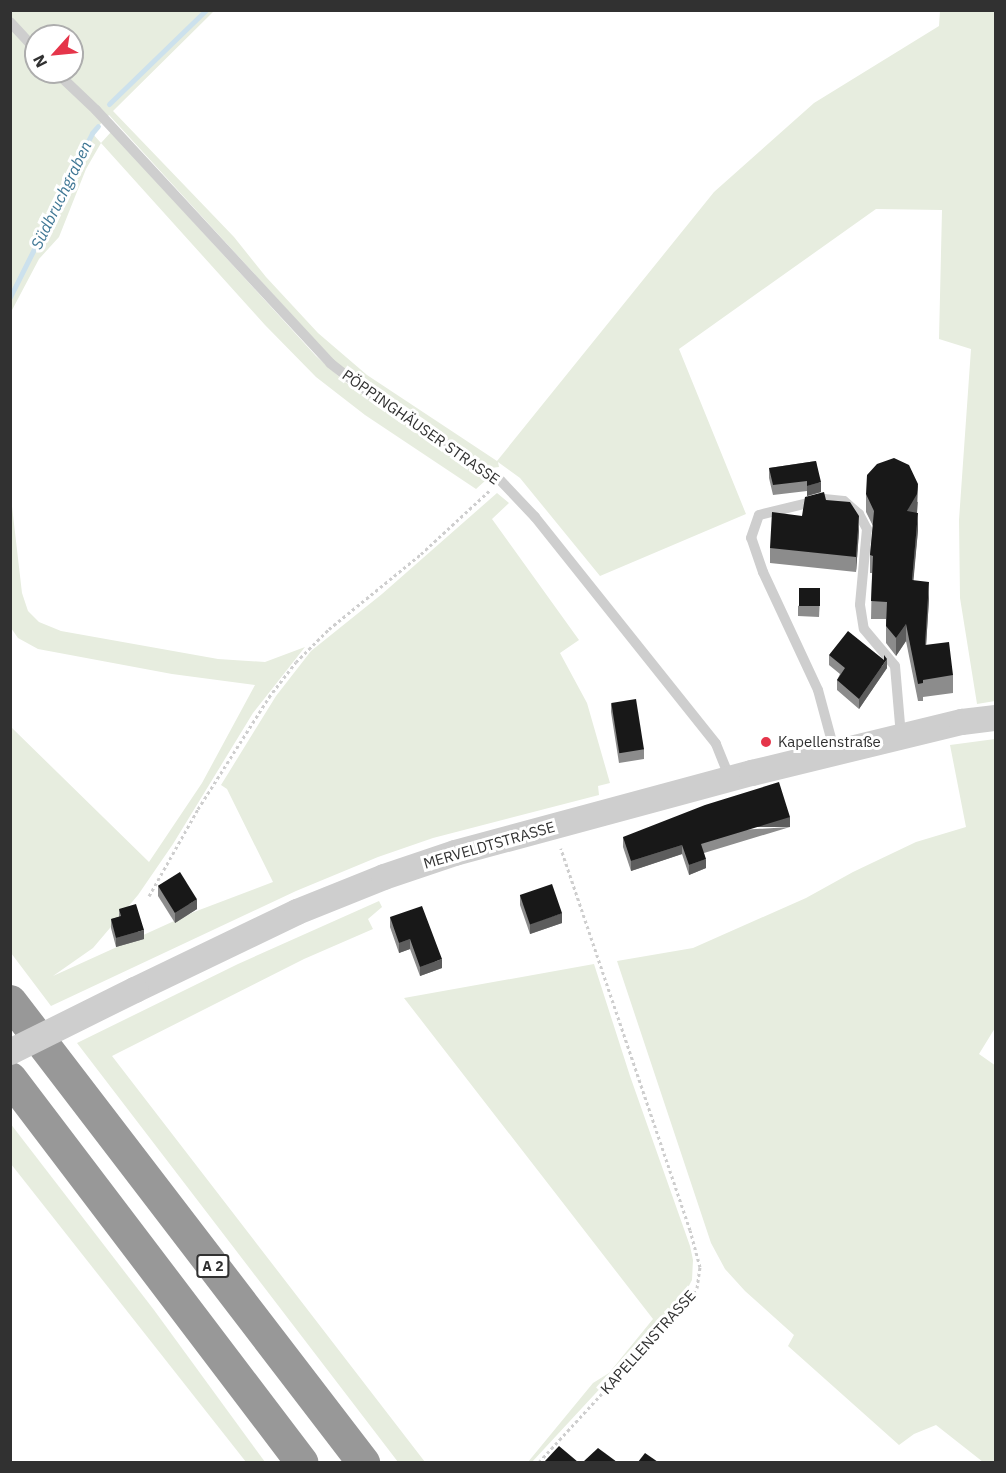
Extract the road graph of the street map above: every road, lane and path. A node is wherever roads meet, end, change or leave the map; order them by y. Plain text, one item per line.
1 (10, 22) edge
2 (24, 37) edge
3 (69, 84) edge
4 (500, 480) junction
5 (996, 718) edge
6 (902, 737) junction
7 (835, 753) junction
8 (730, 780) junction
9 (554, 826) junction
10 (149, 896) dead end
11 (10, 1000) edge
12 (10, 1052) edge
13 (10, 1078) edge
14 (301, 1462) edge
15 (363, 1462) edge
16 (539, 1462) edge

1 - 2 lane
3 - 4 lane, PÖPPINGHÄUSER STRASSE
4 - 8 lane, PÖPPINGHÄUSER STRASSE
4 - 10 path
5 - 6 street, MERVELDTSTRASSE
6 - 7 street, MERVELDTSTRASSE
6 - 7 lane
7 - 8 street, MERVELDTSTRASSE
8 - 9 street, MERVELDTSTRASSE
9 - 12 street, MERVELDTSTRASSE, bridge
9 - 16 path, KAPELLENSTRASSE
11 - 15 highway, A 2
13 - 14 highway

